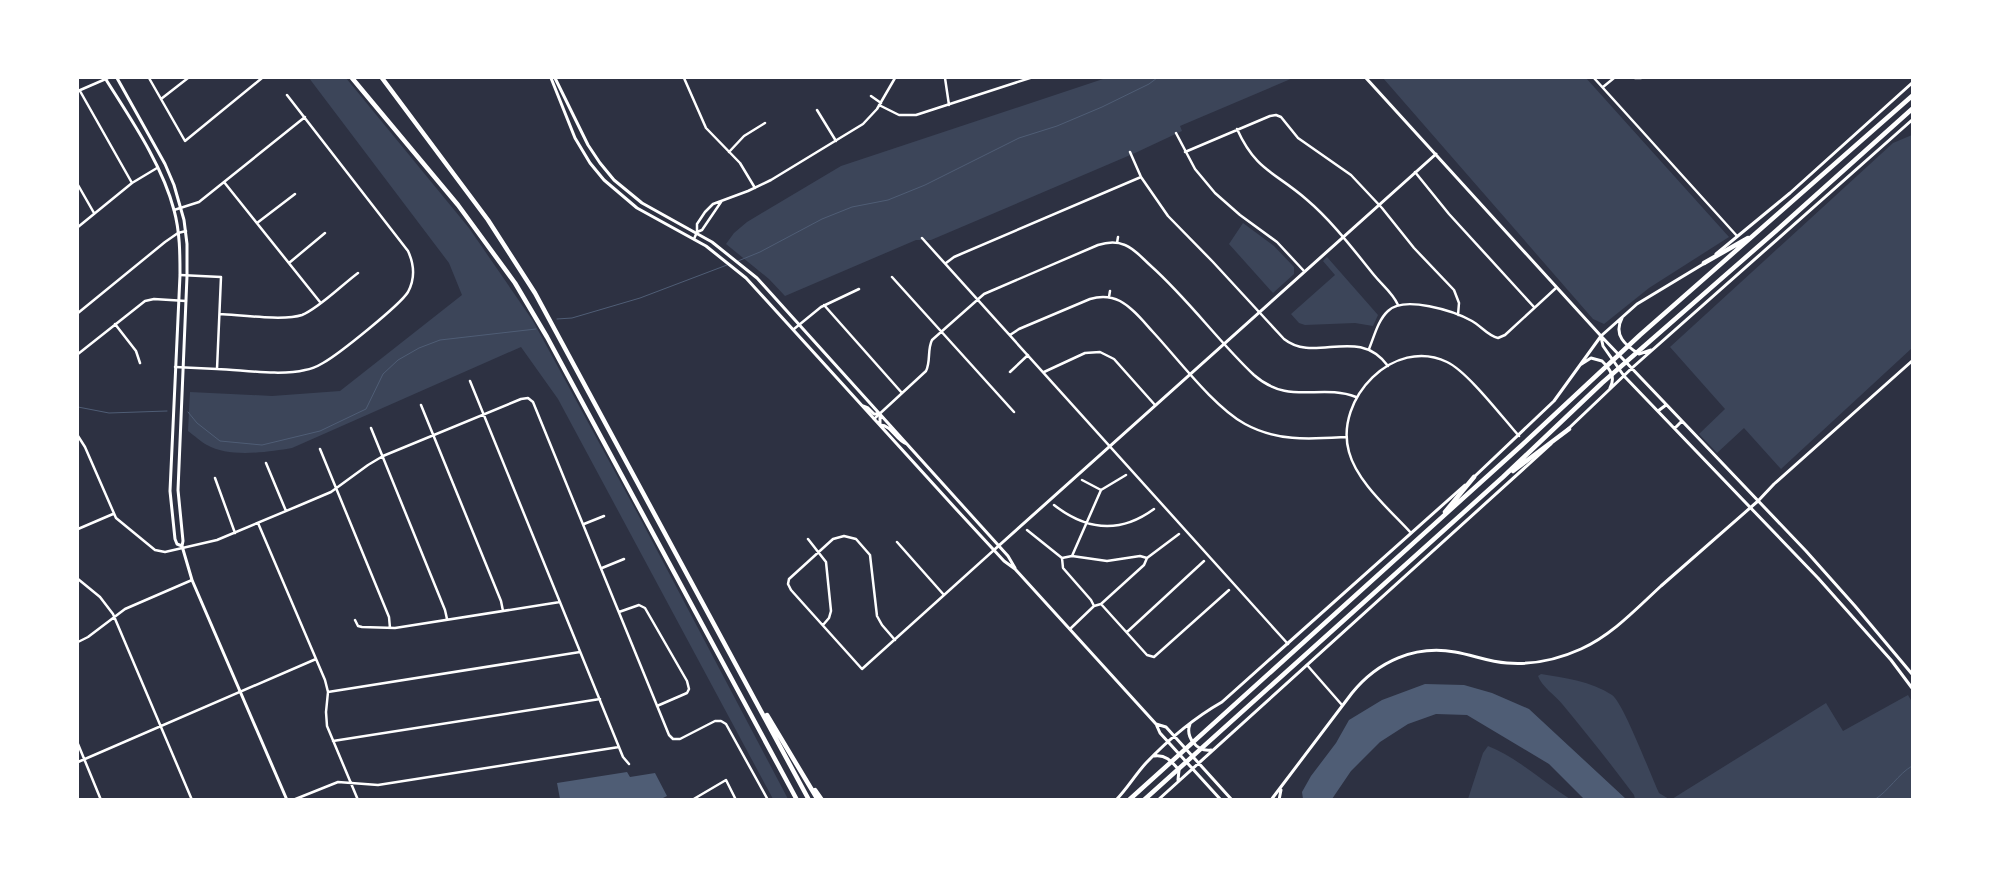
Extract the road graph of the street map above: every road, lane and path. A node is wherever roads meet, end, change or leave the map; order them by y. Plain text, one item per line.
1 (106, 78) edge
2 (117, 78) edge
3 (149, 78) edge
4 (188, 78) edge
5 (262, 78) edge
6 (352, 78) edge
7 (382, 78) edge
8 (553, 78) edge
9 (684, 78) edge
10 (895, 78) edge
11 (945, 78) edge
12 (1027, 78) edge
13 (1366, 78) edge
14 (1594, 78) edge
15 (1614, 78) edge
16 (1636, 78) edge
17 (1641, 78) edge
18 (1912, 83) edge
19 (1603, 87) junction
20 (79, 91) edge
21 (287, 95) dead end
22 (871, 96) dead end
23 (1912, 96) edge
24 (161, 99) junction
25 (880, 104) junction
26 (949, 105) junction
27 (1912, 109) edge
28 (817, 110) dead end
29 (305, 117) junction
30 (1912, 120) edge
31 (765, 123) dead end
32 (1237, 130) junction
33 (1176, 133) dead end
34 (836, 141) junction
35 (729, 152) junction
36 (1130, 152) dead end
37 (1185, 152) junction
38 (1436, 154) junction
39 (157, 168) junction
40 (1415, 172) junction
41 (1141, 177) junction
42 (224, 182) junction
43 (132, 183) junction
44 (78, 185) edge
45 (755, 188) junction
46 (295, 194) dead end
47 (721, 202) junction
48 (1378, 204) junction
49 (182, 208) junction
50 (174, 210) junction
51 (94, 213) junction
52 (256, 223) junction
53 (78, 227) edge
54 (186, 231) junction
55 (697, 232) junction
56 (1758, 232) junction
57 (178, 233) junction
58 (325, 233) dead end
59 (1118, 237) dead end
60 (1343, 237) junction
61 (1738, 237) junction
62 (922, 238) dead end
63 (694, 239) junction
64 (1118, 243) junction
65 (289, 263) junction
66 (946, 264) junction
67 (1704, 264) junction
68 (1304, 271) junction
69 (358, 272) dead end
70 (180, 275) junction
71 (187, 276) junction
72 (892, 277) dead end
73 (1556, 287) junction
74 (859, 289) dead end
75 (1110, 291) dead end
76 (1109, 297) junction
77 (977, 299) junction
78 (178, 300) junction
79 (186, 301) junction
80 (320, 302) junction
81 (824, 305) junction
82 (1398, 305) junction
83 (1534, 308) junction
84 (1259, 312) junction
85 (78, 313) edge
86 (220, 314) junction
87 (1458, 315) junction
88 (1624, 316) junction
89 (115, 324) junction
90 (800, 324) junction
91 (794, 330) junction
92 (941, 331) junction
93 (1010, 335) junction
94 (1601, 336) junction
95 (1225, 343) junction
96 (1657, 346) junction
97 (1368, 349) junction
98 (78, 354) edge
99 (1028, 355) junction
100 (1912, 361) edge
101 (140, 363) dead end
102 (1388, 366) junction
103 (175, 367) junction
104 (183, 367) junction
105 (1632, 368) junction
106 (217, 369) junction
107 (1576, 370) junction
108 (1010, 372) dead end
109 (1044, 373) junction
110 (1191, 373) junction
111 (1624, 376) junction
112 (470, 381) dead end
113 (902, 393) junction
114 (1607, 393) junction
115 (1356, 397) junction
116 (1666, 404) junction
117 (421, 405) dead end
118 (1155, 405) junction
119 (863, 406) junction
120 (1658, 411) junction
121 (1014, 412) dead end
122 (484, 414) junction
123 (880, 414) junction
124 (874, 419) junction
125 (1682, 421) junction
126 (880, 425) junction
127 (371, 428) dead end
128 (1569, 428) junction
129 (1675, 428) junction
130 (433, 435) junction
131 (78, 436) edge
132 (1519, 436) junction
133 (1346, 437) junction
134 (908, 444) junction
135 (1110, 446) junction
136 (320, 449) dead end
137 (383, 456) junction
138 (921, 459) junction
139 (1718, 459) junction
140 (266, 463) dead end
141 (915, 464) junction
142 (1711, 466) junction
143 (929, 468) junction
144 (923, 473) junction
145 (1126, 475) dead end
146 (1474, 477) junction
147 (1503, 477) junction
148 (214, 478) dead end
149 (1082, 480) dead end
150 (336, 488) junction
151 (1101, 490) junction
152 (1758, 501) junction
153 (1054, 506) dead end
154 (1751, 507) junction
155 (1154, 509) dead end
156 (286, 512) junction
157 (113, 514) junction
158 (604, 516) dead end
159 (258, 523) junction
160 (1436, 523) junction
161 (584, 524) junction
162 (1086, 524) junction
163 (78, 529) edge
164 (1027, 530) dead end
165 (235, 533) junction
166 (1411, 533) junction
167 (1180, 534) dead end
168 (808, 539) dead end
169 (897, 542) dead end
170 (999, 546) junction
171 (182, 547) junction
172 (994, 550) junction
173 (819, 551) junction
174 (1072, 556) junction
175 (1062, 558) junction
176 (1147, 558) junction
177 (624, 559) dead end
178 (1204, 562) dead end
179 (602, 568) junction
180 (1015, 569) junction
181 (78, 579) edge
182 (192, 580) junction
183 (1229, 590) dead end
184 (944, 595) junction
185 (560, 602) junction
186 (1101, 604) junction
187 (1094, 606) junction
188 (503, 611) junction
189 (619, 612) junction
190 (114, 617) junction
191 (355, 620) dead end
192 (447, 620) junction
193 (822, 625) junction
194 (390, 628) junction
195 (1070, 629) junction
196 (1126, 632) junction
197 (895, 640) junction
198 (78, 642) edge
199 (1288, 644) junction
200 (580, 652) junction
201 (316, 659) junction
202 (1307, 665) junction
203 (1912, 674) edge
204 (1912, 688) edge
205 (240, 692) junction
206 (328, 692) junction
207 (753, 696) junction
208 (600, 699) junction
209 (1342, 705) junction
210 (657, 706) junction
211 (1191, 723) junction
212 (1156, 724) junction
213 (161, 726) junction
214 (1174, 736) junction
215 (333, 741) junction
216 (1168, 742) junction
217 (78, 744) edge
218 (619, 747) junction
219 (1212, 750) junction
220 (1152, 757) junction
221 (84, 759) junction
222 (78, 762) edge
223 (1198, 763) junction
224 (629, 764) dead end
225 (1193, 768) junction
226 (807, 780) junction
227 (1178, 781) junction
228 (351, 782) junction
229 (1281, 789) junction
230 (1231, 799) edge
231 (101, 800) edge
232 (192, 800) edge
233 (287, 800) edge
234 (294, 800) edge
235 (358, 800) edge
236 (692, 800) edge
237 (736, 800) edge
238 (768, 800) edge
239 (796, 800) edge
240 (809, 800) edge
241 (818, 800) edge
242 (822, 800) edge
243 (1116, 800) edge
244 (1129, 800) edge
245 (1144, 800) edge
246 (1158, 800) edge
247 (1220, 800) edge
248 (1272, 800) edge
249 (1279, 800) edge

1 - 20 street
1 - 39 main road
2 - 49 main road
3 - 24 street
4 - 24 street
5 - 24 street
6 - 239 highway
7 - 207 highway
8 - 55 main road
8 - 63 main road
9 - 35 street
10 - 25 street
11 - 26 street
12 - 26 street
13 - 38 main road
14 - 19 street
15 - 19 street
16 - 17 street
18 - 61 main road
19 - 61 street
20 - 43 street
21 - 29 street
22 - 25 street
23 - 56 highway
25 - 26 street
25 - 34 street
27 - 147 highway
28 - 34 street
29 - 42 street
29 - 106 street
30 - 96 main road
31 - 35 street
32 - 37 street
32 - 48 street
32 - 60 street
33 - 37 street
34 - 45 street
35 - 45 street
36 - 41 street
37 - 68 street
38 - 40 main road
38 - 73 main road
39 - 43 street
39 - 50 main road
40 - 48 main road
40 - 83 street
41 - 66 street
41 - 84 street
42 - 49 street
42 - 52 street
43 - 51 street
44 - 51 street
45 - 47 street
46 - 52 street
47 - 55 street
47 - 55 street
48 - 60 main road
48 - 87 street
49 - 50 street
49 - 54 main road
50 - 57 main road
51 - 53 street
52 - 65 street
54 - 57 street
54 - 71 main road
55 - 63 street
55 - 90 main road
56 - 67 highway
56 - 160 highway
57 - 70 main road
57 - 85 street
58 - 65 street
59 - 64 street
60 - 68 main road
60 - 82 street
61 - 67 main road
62 - 66 street
63 - 91 main road
64 - 77 street
64 - 95 street
65 - 80 street
66 - 77 street
67 - 88 main road
68 - 84 main road
69 - 80 street
70 - 71 street
70 - 78 main road
71 - 79 main road
71 - 86 street
72 - 92 street
73 - 83 street
73 - 94 main road
74 - 81 street
75 - 76 street
76 - 93 street
76 - 110 street
77 - 92 street
77 - 93 street
78 - 79 street
78 - 89 street
78 - 103 main road
79 - 104 main road
80 - 86 street
81 - 90 street
81 - 113 street
82 - 87 street
82 - 97 street
83 - 87 street
84 - 95 main road
84 - 97 street
86 - 106 street
88 - 94 main road
88 - 96 main road
89 - 98 street
89 - 101 street
90 - 91 street
90 - 123 main road
91 - 119 main road
92 - 113 street
92 - 121 street
93 - 99 street
94 - 105 main road
94 - 107 main road
94 - 111 main road
95 - 110 main road
95 - 115 street
96 - 105 main road
97 - 102 street
99 - 108 street
99 - 109 street
100 - 152 main road
102 - 115 street
102 - 132 street
103 - 104 street
103 - 171 main road
104 - 106 street
104 - 171 main road
105 - 111 main road
105 - 116 main road
107 - 114 main road
107 - 132 main road
109 - 118 street
109 - 135 street
110 - 118 main road
110 - 133 street
111 - 114 main road
111 - 120 main road
112 - 122 street
113 - 123 street
114 - 128 main road
115 - 133 street
116 - 120 main road
116 - 125 main road
117 - 130 street
118 - 135 main road
119 - 123 main road
119 - 124 main road
120 - 129 main road
122 - 130 street
122 - 161 street
122 - 185 street
123 - 124 street
123 - 126 main road
123 - 134 main road
124 - 126 main road
125 - 129 main road
125 - 139 main road
126 - 134 main road
126 - 141 main road
127 - 137 street
128 - 147 highway
128 - 202 main road
129 - 142 main road
130 - 137 street
130 - 188 street
131 - 157 street
132 - 146 main road
133 - 166 street
134 - 138 main road
135 - 170 main road
135 - 199 street
136 - 150 street
137 - 150 street
137 - 192 street
138 - 141 main road
138 - 143 main road
139 - 142 main road
139 - 152 main road
140 - 156 street
141 - 144 main road
142 - 154 main road
143 - 144 main road
143 - 170 main road
144 - 172 main road
145 - 151 street
146 - 160 highway
146 - 166 main road
147 - 245 highway
148 - 165 street
149 - 151 street
150 - 156 street
150 - 194 street
151 - 162 street
152 - 154 main road
152 - 203 main road
153 - 162 street
154 - 204 main road
154 - 209 main road
155 - 162 street
156 - 159 street
157 - 163 street
157 - 171 street
158 - 161 street
159 - 165 street
159 - 201 street
160 - 244 highway
161 - 179 street
162 - 174 street
164 - 175 street
165 - 171 street
166 - 199 main road
167 - 176 street
168 - 173 street
169 - 184 street
170 - 172 main road
170 - 180 main road
171 - 182 main road
172 - 180 main road
172 - 184 street
173 - 193 street
173 - 193 street
173 - 197 street
174 - 175 street
174 - 176 street
175 - 187 street
176 - 186 street
177 - 179 street
178 - 196 street
179 - 189 street
180 - 195 main road
181 - 190 street
182 - 190 street
182 - 205 main road
183 - 196 street
184 - 197 street
185 - 188 street
185 - 200 street
186 - 187 street
186 - 196 street
187 - 195 street
188 - 192 street
189 - 210 street
189 - 210 street
190 - 198 street
190 - 213 street
191 - 194 street
192 - 194 street
193 - 197 street
195 - 212 main road
199 - 211 main road
200 - 206 street
200 - 208 street
201 - 205 street
201 - 206 street
202 - 209 street
202 - 219 main road
205 - 213 street
205 - 233 main road
206 - 215 street
207 - 226 highway
207 - 240 highway
208 - 215 street
208 - 218 street
209 - 229 main road
210 - 238 street
211 - 214 main road
211 - 219 main road
212 - 214 main road
212 - 216 main road
213 - 221 street
213 - 232 street
214 - 216 main road
214 - 223 main road
215 - 228 street
216 - 220 main road
216 - 225 main road
217 - 221 street
218 - 224 street
218 - 228 street
219 - 223 main road
220 - 227 main road
220 - 243 main road
221 - 222 street
221 - 231 street
223 - 225 main road
223 - 230 main road
225 - 227 main road
225 - 247 main road
226 - 241 highway
226 - 242 highway
227 - 246 main road
228 - 234 street
228 - 235 street
229 - 248 main road
229 - 249 main road
236 - 237 street

